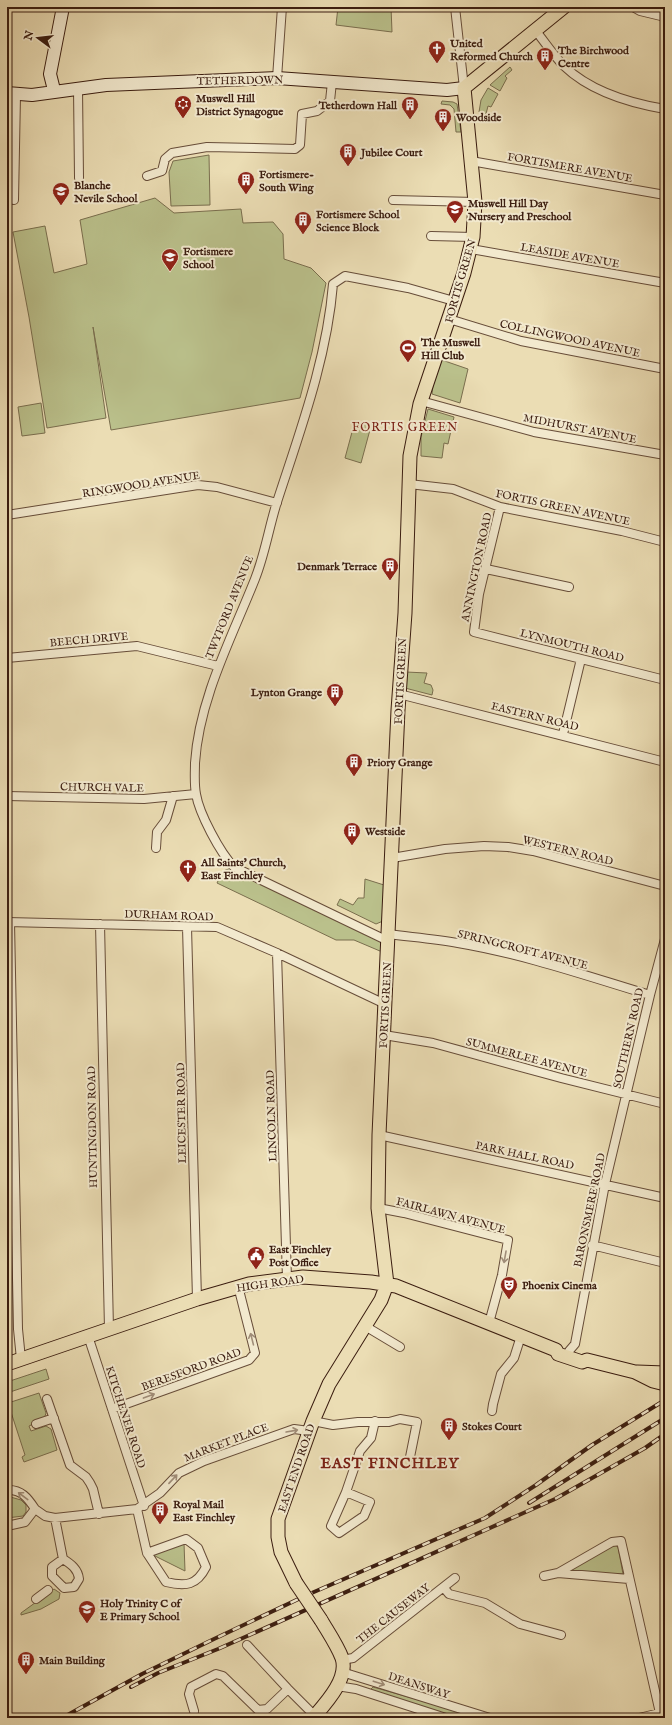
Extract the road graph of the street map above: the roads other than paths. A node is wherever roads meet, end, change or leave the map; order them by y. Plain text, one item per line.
1 (63, 7) edge
2 (282, 7) edge
3 (456, 7) edge
4 (564, 7) edge
5 (633, 7) edge
6 (665, 17) edge
7 (535, 30) junction
8 (277, 78) junction
9 (332, 82) junction
10 (78, 88) junction
11 (464, 88) junction
12 (54, 90) junction
13 (11, 94) edge
14 (665, 109) edge
15 (471, 161) junction
16 (147, 176) dead end
17 (79, 178) dead end
18 (665, 196) edge
19 (14, 200) dead end
20 (393, 200) dead end
21 (475, 202) junction
22 (431, 236) dead end
23 (472, 243) junction
24 (665, 283) edge
25 (454, 301) junction
26 (448, 319) junction
27 (665, 369) edge
28 (421, 401) junction
29 (665, 455) edge
30 (409, 484) junction
31 (277, 503) junction
32 (500, 507) junction
33 (7, 515) edge
34 (665, 542) edge
35 (486, 569) junction
36 (569, 587) dead end
37 (474, 632) joint
38 (7, 658) edge
39 (581, 659) junction
40 (218, 666) junction
41 (665, 680) edge
42 (399, 694) junction
43 (563, 734) junction
44 (665, 762) edge
45 (196, 794) junction
46 (7, 796) edge
47 (174, 796) junction
48 (156, 848) dead end
49 (392, 858) junction
50 (665, 886) edge
51 (9, 922) edge
52 (100, 924) junction
53 (187, 927) junction
54 (388, 937) junction
55 (665, 939) edge
56 (277, 952) junction
57 (650, 995) junction
58 (385, 1004) junction
59 (384, 1035) junction
60 (626, 1095) junction
61 (665, 1104) edge
62 (379, 1135) junction
63 (615, 1143) joint
64 (605, 1184) junction
65 (665, 1198) edge
66 (378, 1208) junction
67 (592, 1245) junction
68 (665, 1263) edge
69 (287, 1279) junction
70 (387, 1284) junction
71 (238, 1286) junction
72 (197, 1299) junction
73 (489, 1323) junction
74 (365, 1326) junction
75 (109, 1328) junction
76 (88, 1336) junction
77 (522, 1336) junction
78 (400, 1347) dead end
79 (572, 1348) junction
80 (556, 1350) junction
81 (21, 1359) junction
82 (587, 1360) junction
83 (7, 1364) edge
84 (635, 1372) junction
85 (665, 1373) edge
86 (665, 1384) edge
87 (47, 1398) dead end
88 (112, 1409) junction
89 (492, 1411) dead end
90 (54, 1418) junction
91 (375, 1422) junction
92 (36, 1424) dead end
93 (311, 1426) junction
94 (410, 1457) dead end
95 (7, 1490) edge
96 (346, 1492) junction
97 (140, 1507) junction
98 (35, 1509) junction
99 (99, 1514) junction
100 (55, 1518) junction
101 (7, 1526) edge
102 (146, 1553) junction
103 (63, 1559) dead end
104 (558, 1573) junction
105 (544, 1576) dead end
106 (455, 1578) dead end
107 (629, 1579) junction
108 (444, 1588) junction
109 (48, 1590) dead end
110 (36, 1598) dead end
111 (561, 1635) dead end
112 (247, 1645) dead end
113 (342, 1666) junction
114 (337, 1686) junction
115 (288, 1689) junction
116 (194, 1711) dead end
117 (663, 1713) edge
118 (314, 1717) edge
119 (446, 1718) edge
120 (490, 1718) edge
121 (639, 1718) edge

1 - 12 street
2 - 8 street
3 - 11 street
4 - 7 main road
5 - 6 street
7 - 11 main road
7 - 14 street
8 - 9 street, TETHERDOWN
8 - 10 street, TETHERDOWN
9 - 11 street, TETHERDOWN
9 - 16 street
10 - 12 street, TETHERDOWN
10 - 17 street
11 - 15 main road, FORTIS GREEN
12 - 13 street, TETHERDOWN
13 - 19 street
15 - 18 street, FORTISMERE AVENUE
15 - 21 main road, FORTIS GREEN
20 - 21 street
21 - 23 main road, FORTIS GREEN
22 - 23 street, LEASIDE AVENUE
23 - 24 street, LEASIDE AVENUE
23 - 25 main road, FORTIS GREEN
25 - 26 main road, FORTIS GREEN
25 - 31 street, TWYFORD AVENUE
26 - 27 street, COLLINGWOOD AVENUE
26 - 28 main road, FORTIS GREEN
28 - 29 street, MIDHURST AVENUE
28 - 30 main road, FORTIS GREEN
30 - 32 street, FORTIS GREEN AVENUE
30 - 42 main road, FORTIS GREEN
31 - 33 street, RINGWOOD AVENUE
31 - 40 street, TWYFORD AVENUE
32 - 34 street, FORTIS GREEN AVENUE
32 - 35 street, ANNINGTON ROAD
35 - 36 street
35 - 37 street, ANNINGTON ROAD
37 - 39 street, LYNMOUTH ROAD
38 - 40 street, BEECH DRIVE
39 - 41 street, LYNMOUTH ROAD
39 - 43 street
40 - 45 street, TWYFORD AVENUE
42 - 43 street, EASTERN ROAD
42 - 49 main road, FORTIS GREEN
43 - 44 street, EASTERN ROAD
45 - 47 street, CHURCH VALE
45 - 54 street, TWYFORD AVENUE
46 - 47 street, CHURCH VALE
47 - 48 street
49 - 50 street, WESTERN ROAD
49 - 54 main road, FORTIS GREEN
51 - 52 street, DURHAM ROAD
51 - 81 street
52 - 53 street, DURHAM ROAD
52 - 75 street, HUNTINGDON ROAD
53 - 56 street, DURHAM ROAD
53 - 72 street, LEICESTER ROAD
54 - 57 street, SPRINGCROFT AVENUE
54 - 58 main road, FORTIS GREEN
55 - 57 street, SOUTHERN ROAD
56 - 58 street, DURHAM ROAD
56 - 69 street, LINCOLN ROAD
57 - 60 street, SOUTHERN ROAD
58 - 59 main road, FORTIS GREEN
59 - 60 street, SUMMERLEE AVENUE
59 - 62 main road, FORTIS GREEN
60 - 61 street, SUMMERLEE AVENUE
60 - 63 street, SOUTHERN ROAD
62 - 64 street, PARK HALL ROAD
62 - 66 main road, FORTIS GREEN
63 - 64 street, BARONSMERE ROAD
64 - 65 street, PARK HALL ROAD
64 - 67 street, BARONSMERE ROAD
66 - 70 main road, FORTIS GREEN
66 -> 73 street, FAIRLAWN AVENUE
67 - 68 street
67 - 79 street, BARONSMERE ROAD
69 - 70 main road, HIGH ROAD
69 - 71 main road, HIGH ROAD
70 - 73 main road, HIGH ROAD
70 - 74 main road, EAST END ROAD
71 - 72 main road, HIGH ROAD
88 -> 71 street, BERESFORD ROAD
72 - 75 main road, HIGH ROAD
73 - 77 main road, HIGH ROAD
74 - 78 street
74 - 93 main road, EAST END ROAD
75 - 76 main road, HIGH ROAD
76 - 81 main road, HIGH ROAD
76 - 88 street, KITCHENER ROAD
77 - 80 main road, HIGH ROAD
77 - 89 street
79 - 80 main road, HIGH ROAD
79 - 82 main road, HIGH ROAD
80 - 82 main road, HIGH ROAD
81 - 83 main road, HIGH ROAD
82 - 84 main road, HIGH ROAD
84 - 85 main road, HIGH ROAD
84 - 86 main road, HIGH ROAD
87 - 90 street
88 - 97 street, KITCHENER ROAD
90 - 92 street
90 - 99 street
91 - 93 street, MARKET PLACE
91 - 94 street, MARKET PLACE
91 - 96 street
97 -> 93 street, MARKET PLACE
93 - 113 main road, EAST END ROAD, bridge
98 -> 95 street
96 - 96 street
97 - 99 street
97 - 102 street, KITCHENER ROAD
98 - 100 street
98 - 101 street
99 - 100 street
100 - 103 street
102 - 102 street
104 - 105 street
104 - 107 street
104 - 107 street
106 - 108 street, THE CAUSEWAY
107 - 117 street
108 - 111 street
108 - 113 street, THE CAUSEWAY
109 - 110 street
112 - 115 street
113 - 114 main road
113 -> 120 street, DEANSWAY
114 - 118 main road
114 - 119 street, DEANSWAY
115 - 116 street
115 - 118 street
117 - 121 street

